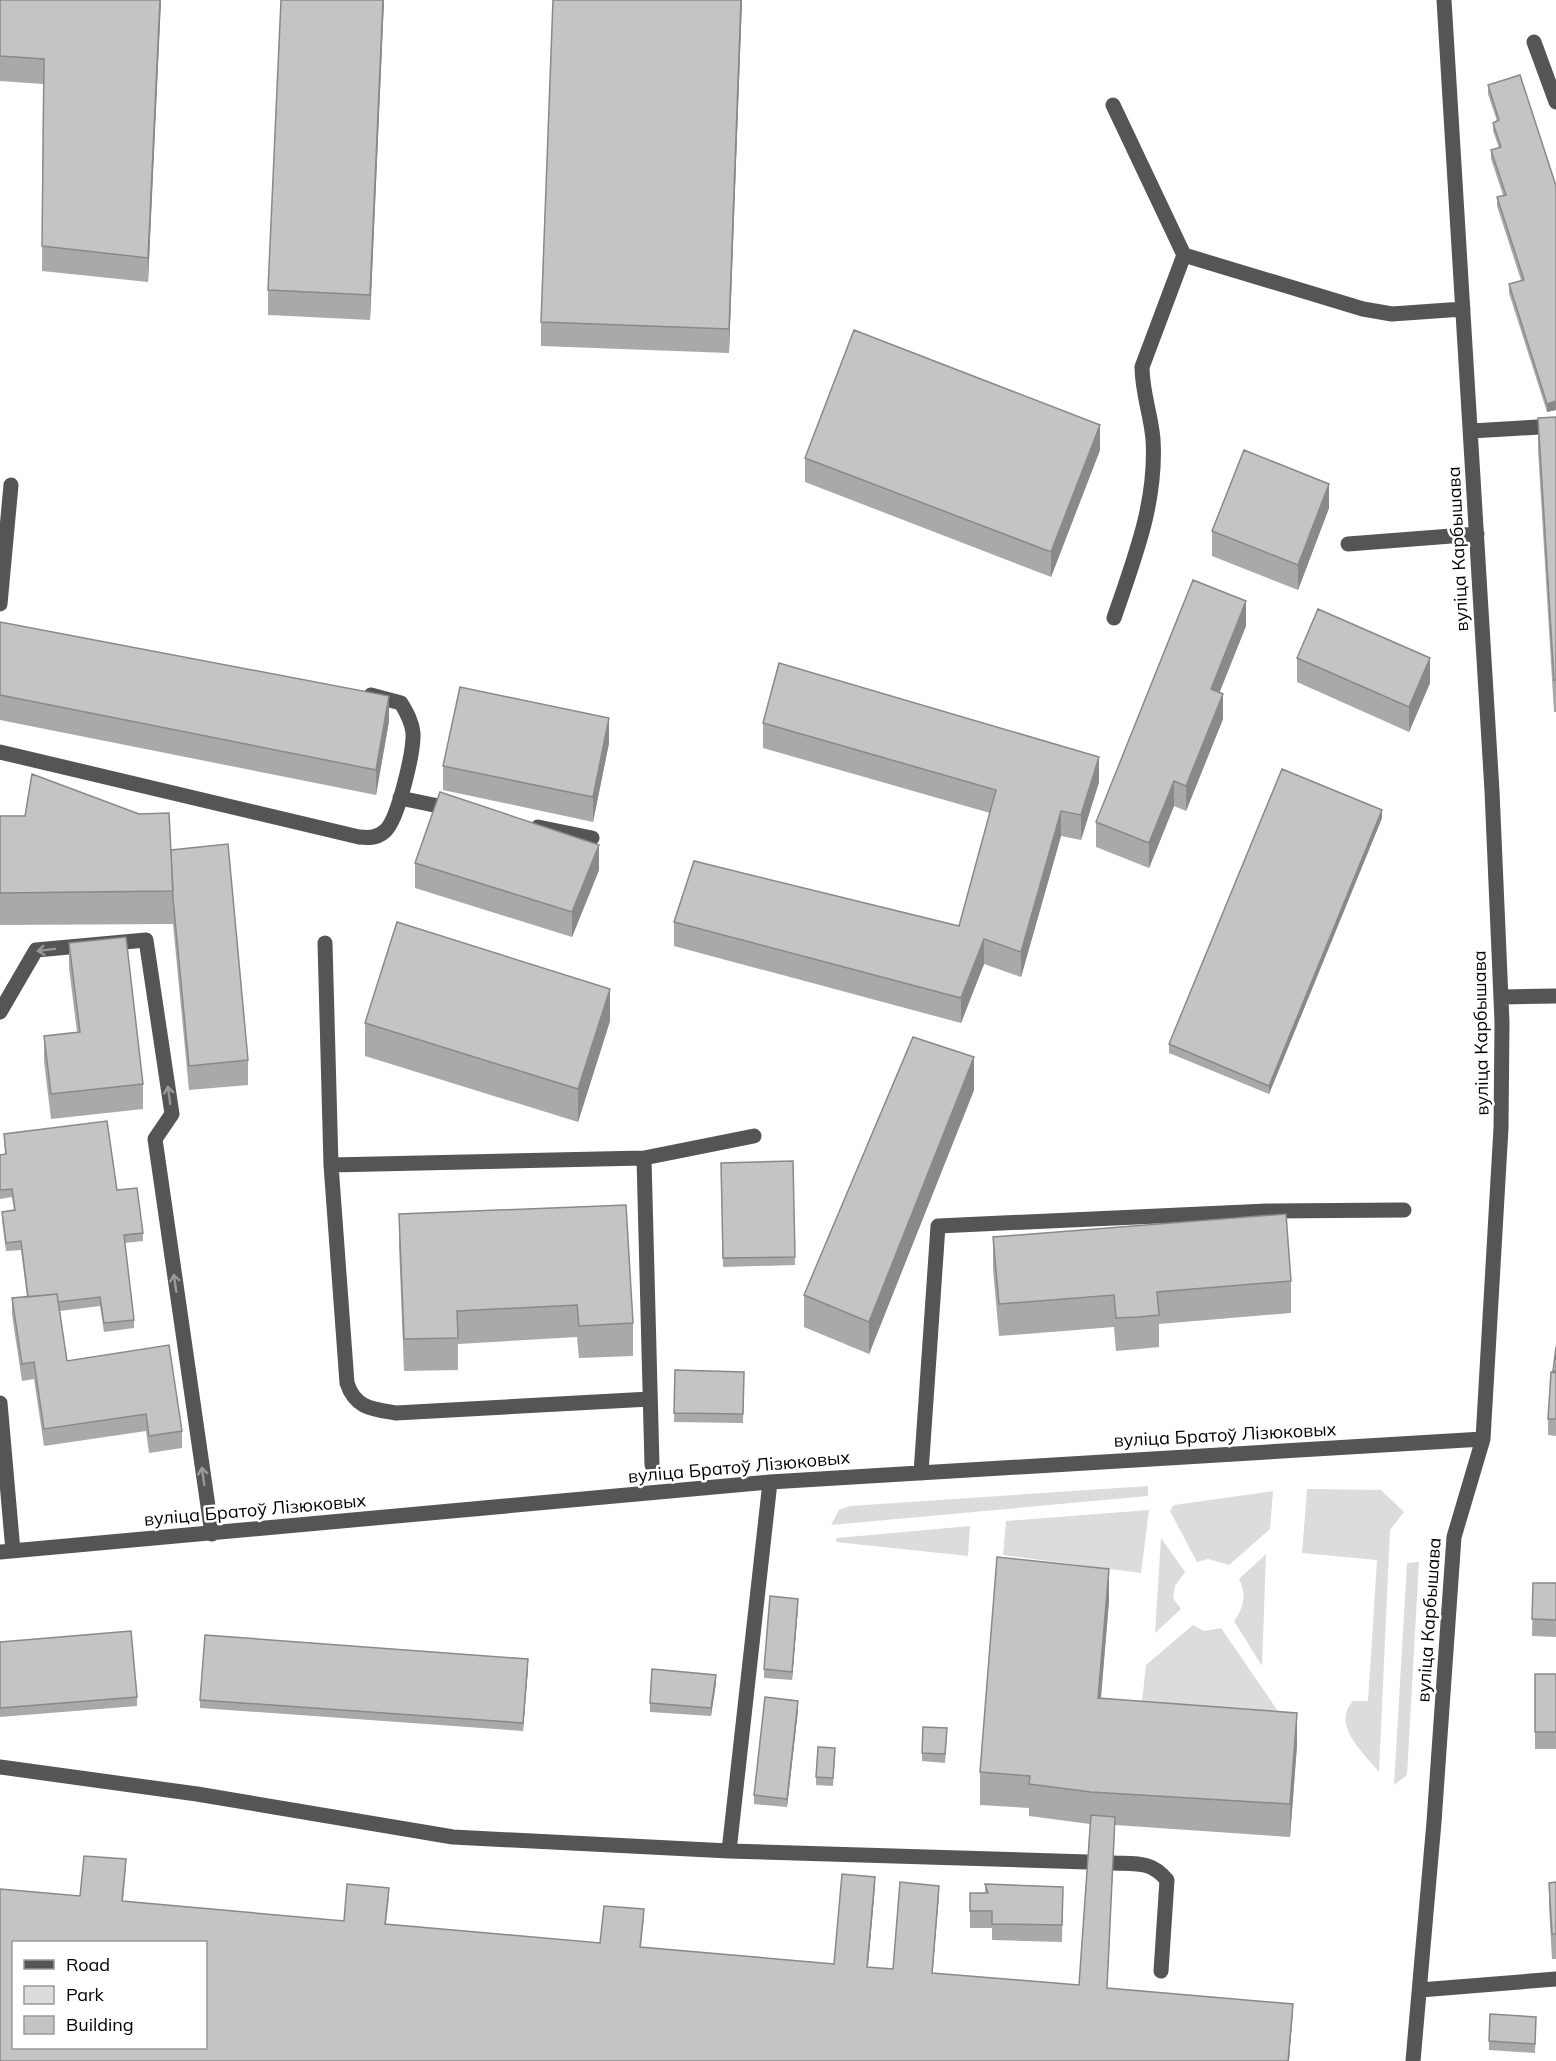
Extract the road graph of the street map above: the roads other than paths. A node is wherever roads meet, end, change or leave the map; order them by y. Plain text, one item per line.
1 (1443, 0) edge
2 (1534, 42) dead end
3 (1556, 102) edge
4 (1113, 105) dead end
5 (1184, 255) junction
6 (1463, 309) junction
7 (1556, 426) edge
8 (1471, 431) junction
9 (10, 485) dead end
10 (1477, 534) junction
11 (1348, 543) dead end
12 (0, 604) edge
13 (1114, 618) dead end
14 (357, 692) edge
15 (0, 752) edge
16 (400, 798) junction
17 (468, 812) edge
18 (524, 824) edge
19 (592, 838) dead end
20 (325, 943) dead end
21 (1556, 996) edge
22 (1502, 998) junction
23 (0, 1012) edge
24 (754, 1136) dead end
25 (644, 1158) junction
26 (331, 1165) junction
27 (1404, 1210) dead end
28 (650, 1400) junction
29 (0, 1403) edge
30 (1483, 1439) junction
31 (652, 1465) dead end
32 (921, 1473) junction
33 (770, 1482) junction
34 (212, 1534) junction
35 (6, 1551) edge
36 (0, 1767) edge
37 (729, 1851) junction
38 (1088, 1862) edge
39 (1113, 1863) edge
40 (1161, 1971) dead end
41 (1556, 1979) edge
42 (1420, 1990) junction
43 (1413, 2061) edge

1 - 6 street, вуліца Карбышава
2 - 3 street
4 - 5 street
5 - 6 street
5 - 13 street
6 - 8 street, вуліца Карбышава
7 - 8 street
8 - 10 street, вуліца Карбышава
9 - 12 street
10 - 11 street
10 - 22 street, вуліца Карбышава
14 - 16 street
15 - 16 street
16 - 17 street
18 - 19 street
20 - 26 street
21 - 22 street
22 - 30 street, вуліца Карбышава
34 -> 23 street
24 - 25 street
25 - 26 street
25 - 28 street
26 - 28 street
27 - 32 street
28 - 31 street
29 - 35 street
30 - 32 street, вуліца Братоў Лізюковых
30 - 42 street, вуліца Карбышава
32 - 33 street, вуліца Братоў Лізюковых
33 - 34 street, вуліца Братоў Лізюковых
33 - 37 street
34 - 35 street, вуліца Братоў Лізюковых
36 - 37 street
37 - 38 street
39 - 40 street
41 - 42 street
42 - 43 street, вуліца Карбышава

